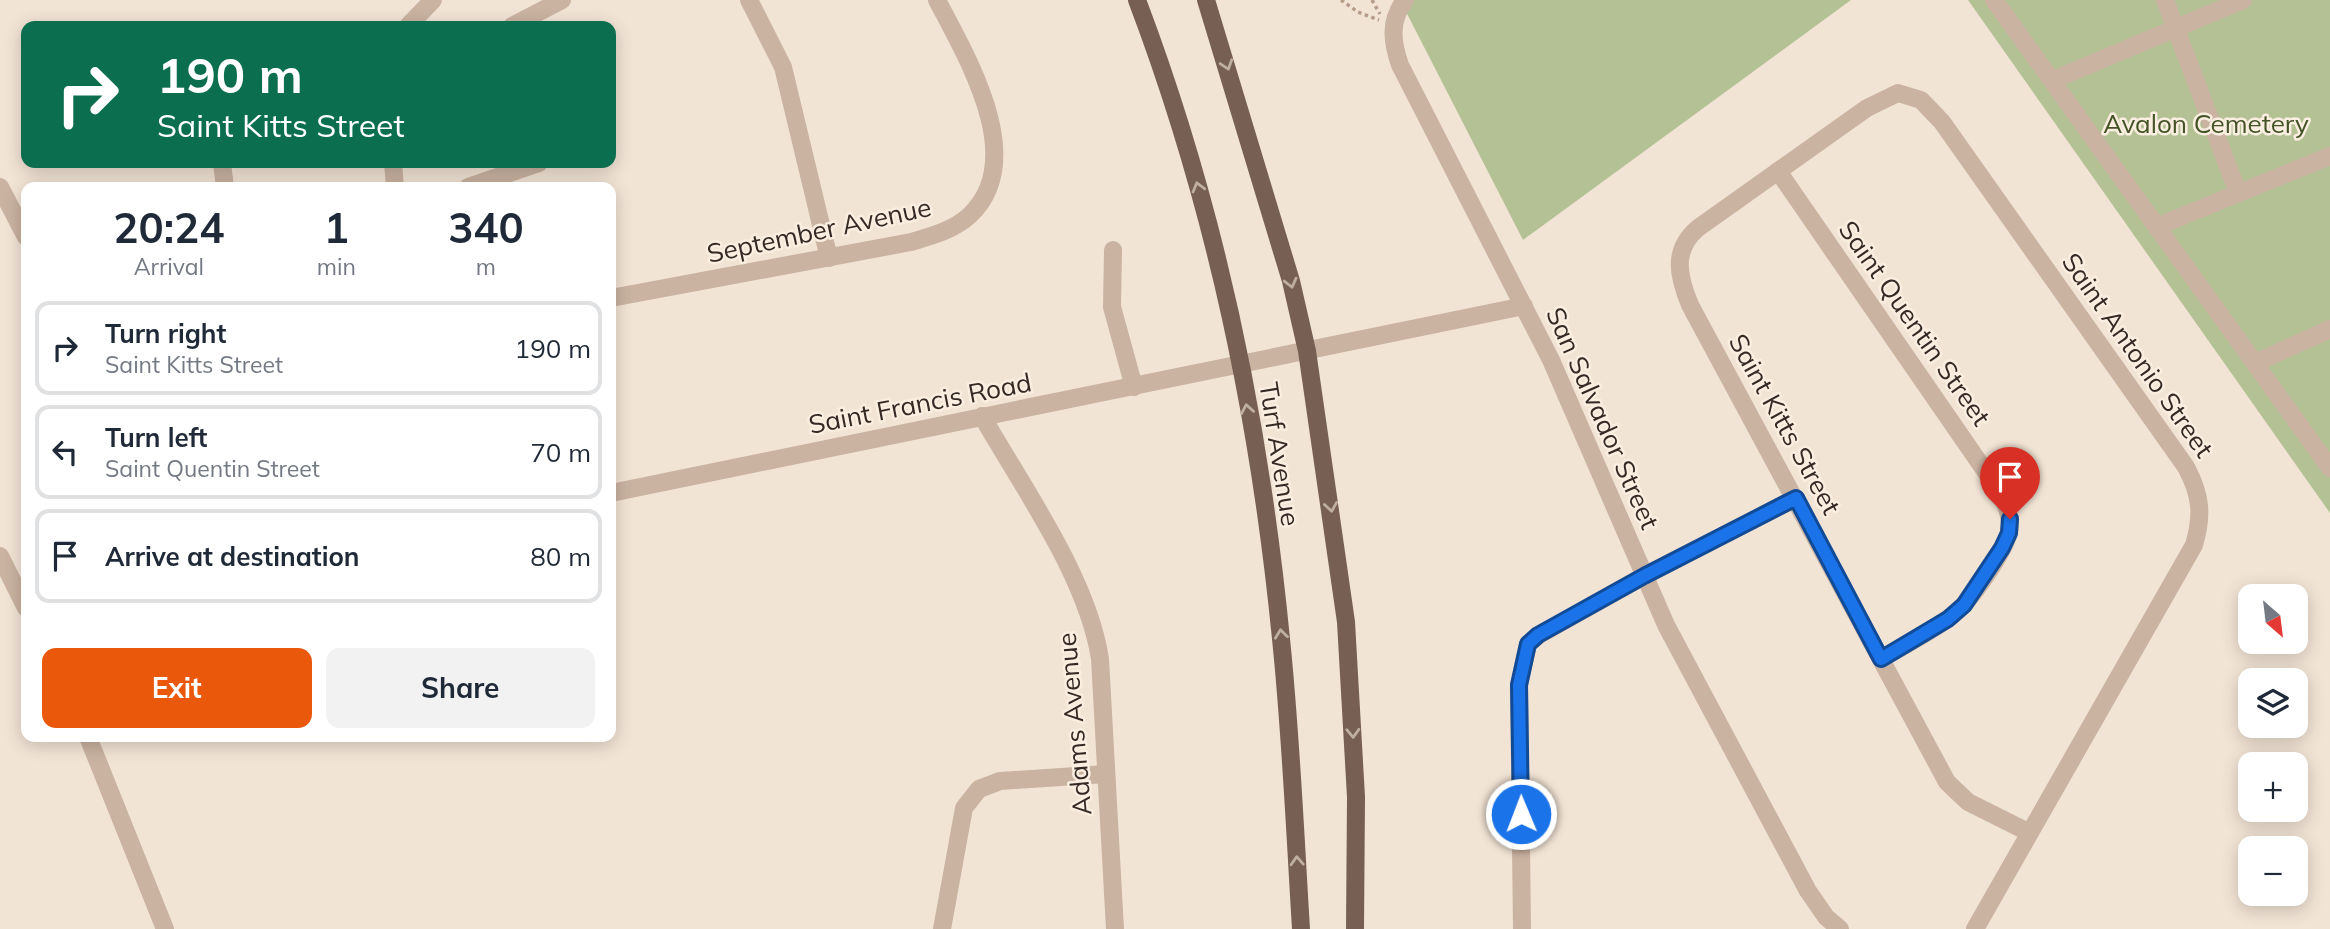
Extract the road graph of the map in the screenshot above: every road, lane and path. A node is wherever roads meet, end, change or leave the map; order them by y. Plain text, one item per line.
1 (433, 0) edge
2 (562, 0) edge
3 (749, 0) edge
4 (937, 0) edge
5 (1137, 0) edge
6 (1206, 0) edge
7 (1341, 0) edge
8 (1405, 0) edge
9 (1994, 0) edge
10 (2165, 0) edge
11 (2243, 0) edge
12 (413, 21) edge
13 (522, 21) edge
14 (1388, 24) junction
15 (2175, 26) junction
16 (2053, 80) junction
17 (1908, 94) joint
18 (2330, 156) edge
19 (524, 168) edge
20 (1778, 170) junction
21 (483, 182) edge
22 (0, 187) edge
23 (2238, 193) junction
24 (2158, 226) junction
25 (21, 227) edge
26 (1113, 250) dead end
27 (828, 258) junction
28 (616, 297) edge
29 (1524, 306) junction
30 (2330, 329) edge
31 (1307, 351) junction
32 (2255, 363) junction
33 (1240, 367) junction
34 (1134, 387) junction
35 (982, 416) junction
36 (2330, 468) edge
37 (616, 493) edge
38 (1796, 498) junction
39 (0, 556) edge
40 (1644, 576) junction
41 (21, 598) edge
42 (1881, 659) junction
43 (90, 742) edge
44 (1106, 774) junction
45 (2028, 832) junction
46 (165, 929) edge
47 (942, 929) edge
48 (1115, 929) edge
49 (1301, 929) edge
50 (1355, 929) edge
51 (1522, 929) edge
52 (1840, 929) edge
53 (1975, 929) edge

1 - 12 street
2 - 13 street
3 - 27 street
4 - 27 street, September Avenue
33 -> 5 main road, Turf Avenue
6 -> 31 main road, Turf Avenue
7 - 14 path
8 - 14 street
9 - 16 street
10 - 15 street
11 - 15 street
14 - 29 street
15 - 16 street
15 - 23 street
16 - 24 street
17 - 20 street, Saint Kitts Street
17 - 45 street, Saint Antonio Street
18 - 23 street
19 - 21 street
20 - 38 street, Saint Kitts Street
20 - 42 street, Saint Quentin Street
22 - 25 street
23 - 24 street
24 - 32 street
26 - 34 street
27 - 28 street, September Avenue
29 - 31 street, San Salvador Street
29 - 40 street, San Salvador Street
30 - 32 street
31 - 33 street, San Salvador Street
31 -> 50 main road, Turf Avenue
32 - 36 street
33 - 34 street, Saint Francis Road
49 -> 33 main road, Turf Avenue
34 - 35 street, Saint Francis Road
35 - 37 street, Saint Francis Road
35 - 44 street, Adams Avenue
38 - 40 street
38 - 42 street, Saint Kitts Street
39 - 41 street
40 - 51 street
40 - 52 street, San Salvador Street
42 - 45 street, Saint Kitts Street
43 - 46 street
44 - 47 street
44 - 48 street, Adams Avenue
45 - 53 street, Saint Antonio Street

